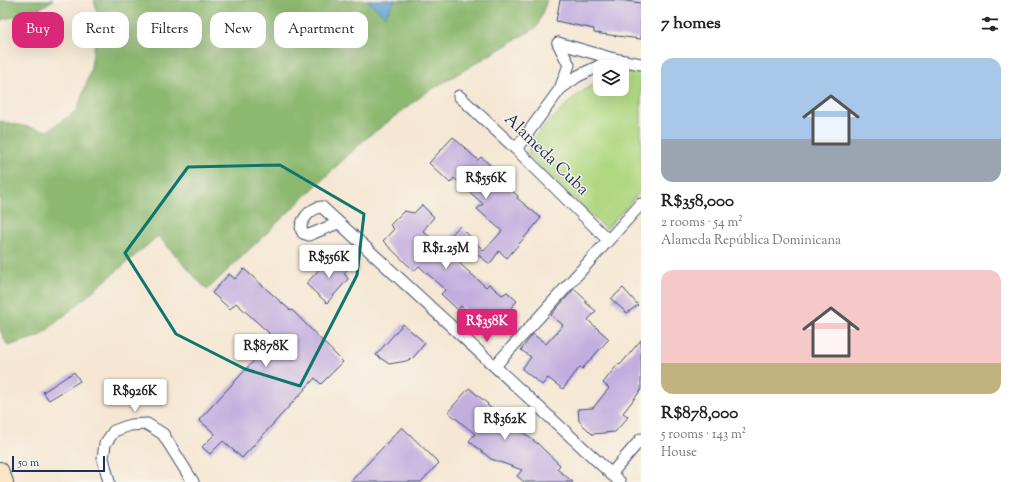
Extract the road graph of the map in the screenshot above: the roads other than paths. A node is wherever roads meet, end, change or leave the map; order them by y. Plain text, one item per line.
1 (614, 59) junction
2 (641, 64) edge
3 (560, 89) junction
4 (459, 96) dead end
5 (516, 149) junction
6 (641, 204) edge
7 (338, 223) dead end
8 (608, 240) junction
9 (495, 366) junction
10 (641, 439) edge
11 (0, 470) edge
12 (611, 474) junction
13 (5, 482) edge
14 (109, 482) edge
15 (193, 482) edge
16 (620, 482) edge

1 - 2 street
1 - 3 street
1 - 3 street
3 - 5 street
4 - 5 street, Alameda Cuba
5 - 8 street, Alameda Cuba
6 - 8 street
7 - 9 street
8 - 9 street
9 - 12 street
10 - 12 street
11 - 13 main road
12 - 16 street
14 - 15 street

